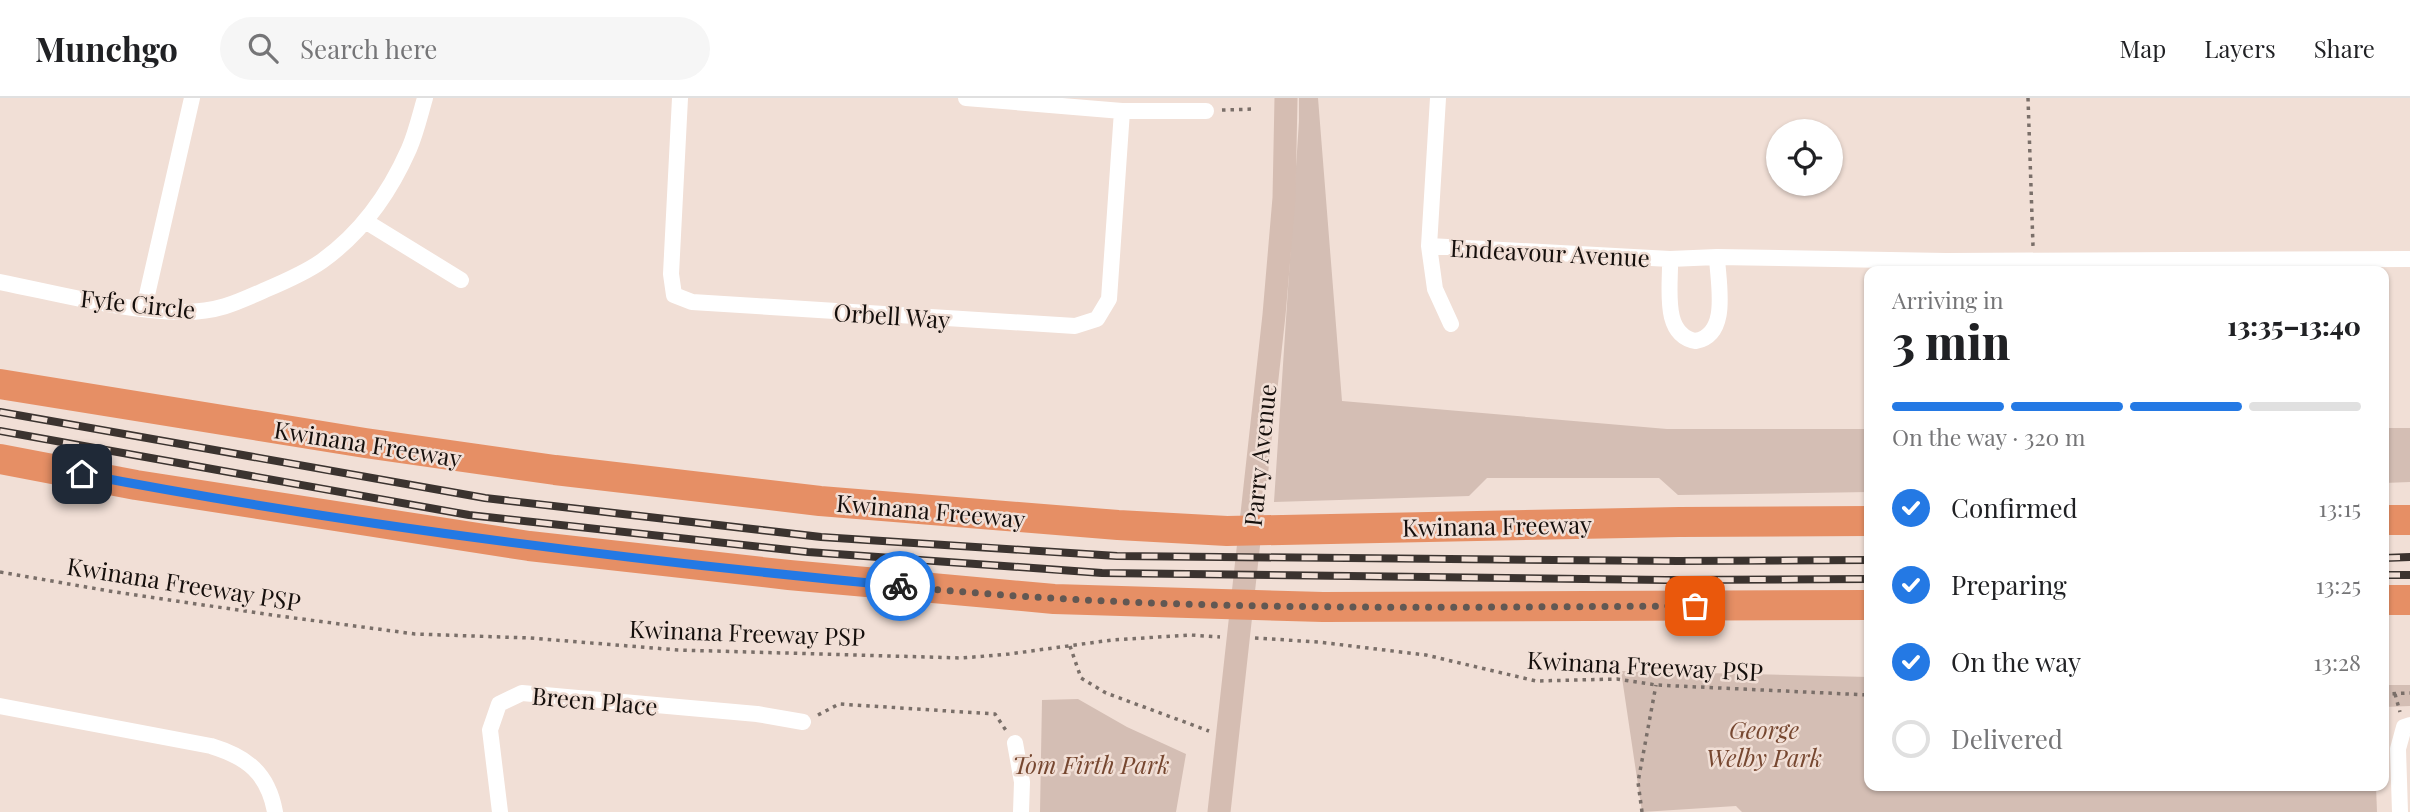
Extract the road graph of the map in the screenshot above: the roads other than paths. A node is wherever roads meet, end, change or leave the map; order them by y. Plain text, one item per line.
1 (192, 98) edge
2 (425, 98) edge
3 (680, 98) edge
4 (966, 98) edge
5 (1286, 98) edge
6 (1438, 98) edge
7 (1122, 111) junction
8 (1206, 111) road end
9 (365, 221) junction
10 (1429, 246) junction
11 (1717, 257) junction
12 (1670, 259) junction
13 (2410, 259) edge
14 (1899, 266) edge
15 (1946, 266) edge
16 (461, 280) dead end
17 (0, 282) edge
18 (144, 308) junction
19 (1451, 324) dead end
20 (1, 384) edge
21 (0, 459) edge
22 (0, 477) edge
23 (136, 485) junction
24 (2389, 520) edge
25 (2410, 520) edge
26 (1864, 521) edge
27 (2389, 600) edge
28 (2410, 600) edge
29 (1864, 605) edge
30 (0, 706) edge
31 (803, 722) road end
32 (2410, 725) edge
33 (1014, 743) road end
34 (275, 812) edge
35 (499, 812) edge
36 (1021, 812) edge
37 (1219, 812) edge
38 (2400, 812) edge

1 - 18 street
2 - 9 street, Fyfe Circle
3 - 7 street, Orbell Way
4 - 7 street
5 - 37 main road, Parry Avenue
6 - 10 street
7 - 8 street
9 - 16 street
9 - 18 street, Fyfe Circle
10 - 12 street, Endeavour Avenue
10 - 19 street
11 - 12 street, Endeavour Avenue
11 - 12 street, Endeavour Avenue
11 - 14 street, Endeavour Avenue
13 - 15 street, Endeavour Avenue
14 - 15 street, Endeavour Avenue
17 - 18 street, Fyfe Circle
20 - 26 highway, Kwinana Freeway
21 - 23 highway
22 - 23 highway
23 - 29 highway
24 - 25 highway
27 - 28 highway
30 - 34 street
31 - 35 street, Breen Place
32 - 38 street
33 - 36 street

